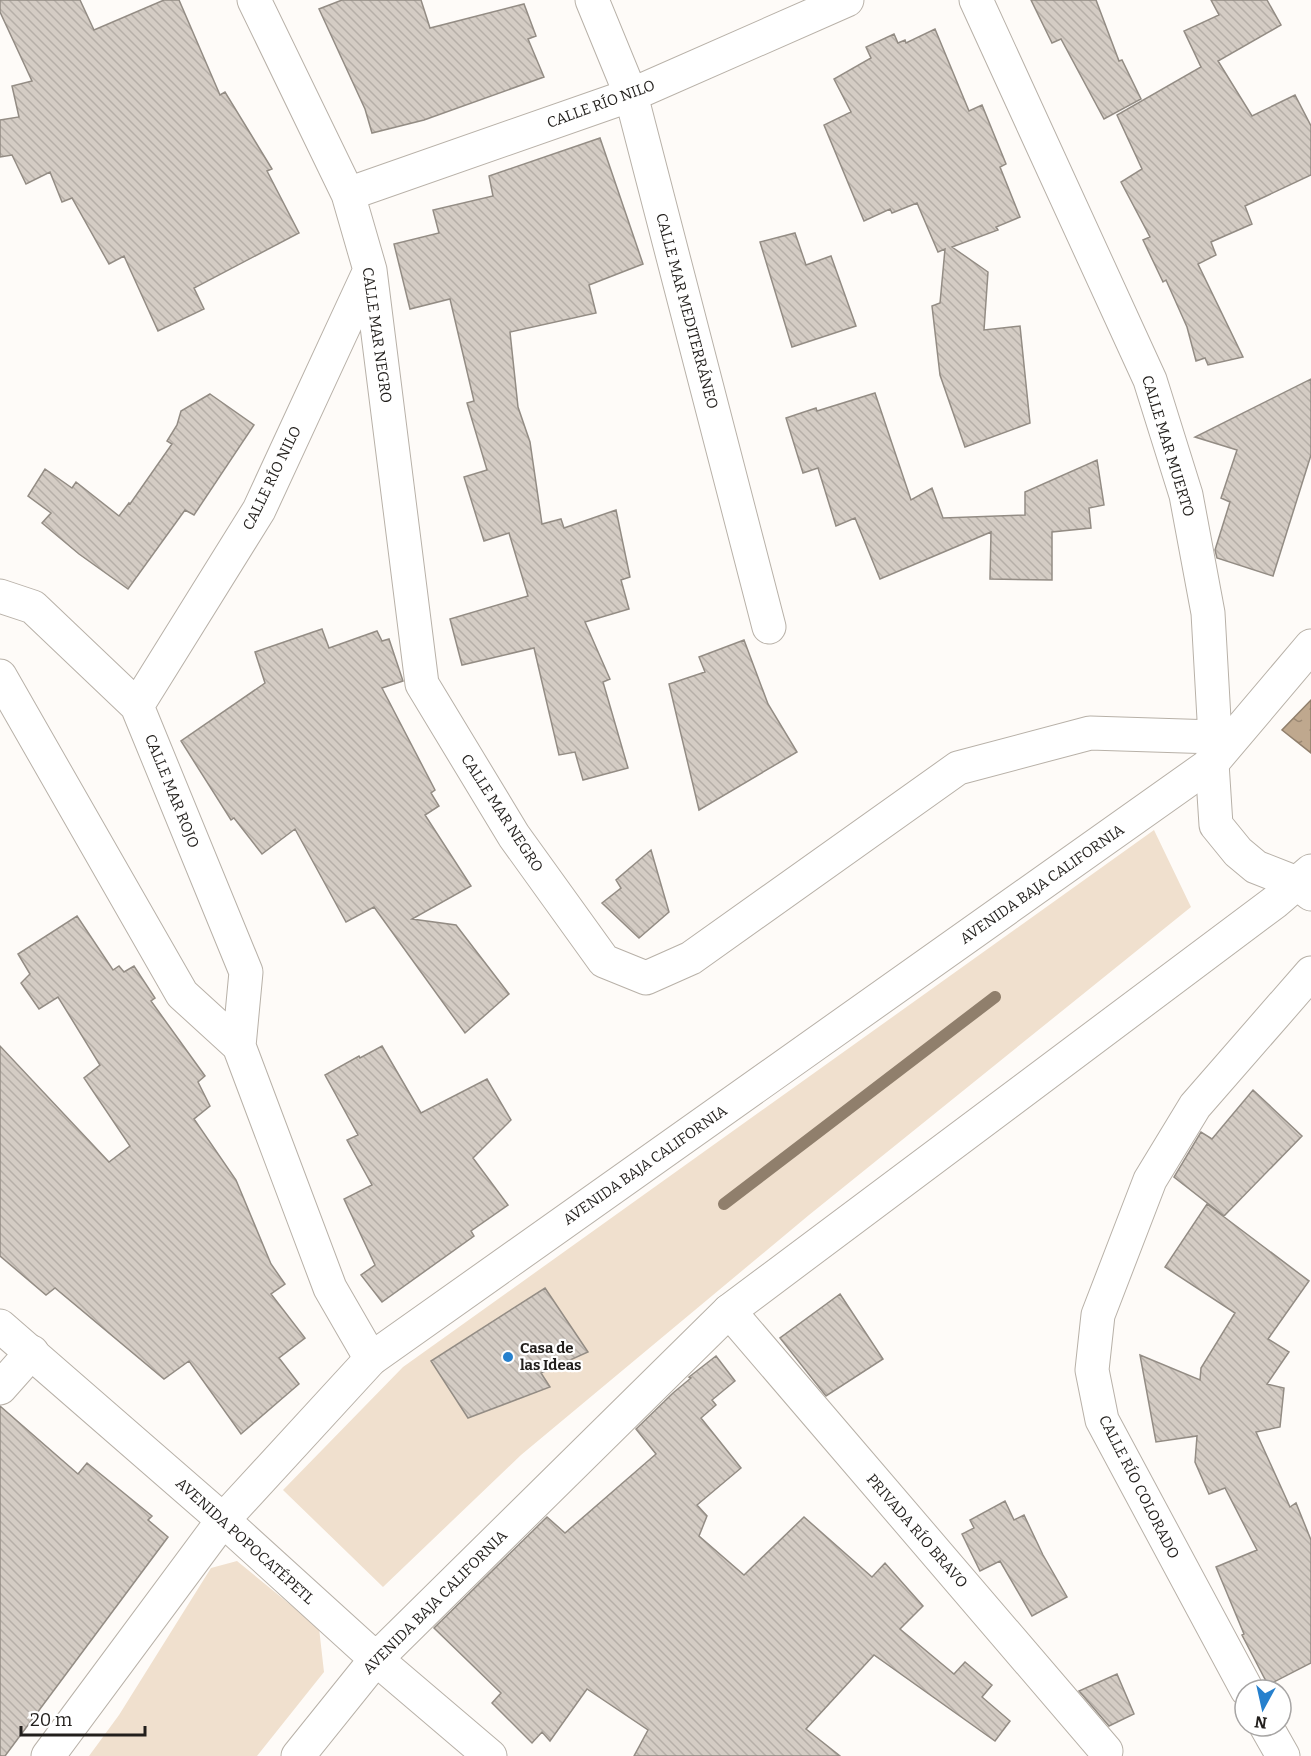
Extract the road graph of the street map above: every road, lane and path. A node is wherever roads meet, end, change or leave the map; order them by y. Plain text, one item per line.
1 (254, 0) edge
2 (592, 0) edge
3 (848, 0) edge
4 (976, 0) edge
5 (631, 95) junction
6 (348, 194) junction
7 (370, 270) junction
8 (0, 596) edge
9 (769, 627) dead end
10 (1311, 646) edge
11 (0, 676) edge
12 (137, 706) junction
13 (1214, 750) junction
14 (1306, 883) edge
15 (1311, 973) edge
16 (239, 1046) junction
17 (729, 1311) junction
18 (0, 1326) edge
19 (32, 1352) junction
20 (371, 1359) junction
21 (0, 1388) edge
22 (224, 1520) junction
23 (376, 1659) junction
24 (1241, 1678) edge
25 (1272, 1738) edge
26 (1106, 1751) dead end
27 (48, 1756) edge
28 (298, 1756) edge
29 (490, 1756) edge
30 (1282, 1756) edge

1 - 6 street, CALLE MAR NEGRO
2 - 5 street, CALLE MAR MEDITERRÁNEO
3 - 5 street, CALLE RÍO NILO
4 - 13 street, CALLE MAR MUERTO
5 - 6 street, CALLE RÍO NILO
5 - 9 street, CALLE MAR MEDITERRÁNEO
6 - 7 street, CALLE MAR NEGRO
7 - 12 street, CALLE RÍO NILO
7 - 13 street, CALLE MAR NEGRO
8 - 12 street, CALLE MAR ROJO
10 - 13 street, AVENIDA BAJA CALIFORNIA
11 - 16 street, CALLE MAR ROJO
12 - 16 street, CALLE MAR ROJO
13 - 14 street, CALLE MAR MUERTO
13 - 20 street, AVENIDA BAJA CALIFORNIA
14 - 17 street, AVENIDA BAJA CALIFORNIA
15 - 24 street, CALLE RÍO COLORADO
16 - 20 street, CALLE MAR ROJO
17 - 23 street, AVENIDA BAJA CALIFORNIA
17 - 26 street, PRIVADA RÍO BRAVO
18 - 19 street, AVENIDA POPOCATÉPETL
19 - 21 street
19 - 22 street, AVENIDA POPOCATÉPETL
20 - 22 street, AVENIDA BAJA CALIFORNIA
22 - 23 street, AVENIDA POPOCATÉPETL
22 - 27 street, AVENIDA BAJA CALIFORNIA
23 - 28 street, AVENIDA BAJA CALIFORNIA
23 - 29 street, AVENIDA POPOCATÉPETL
25 - 30 street

